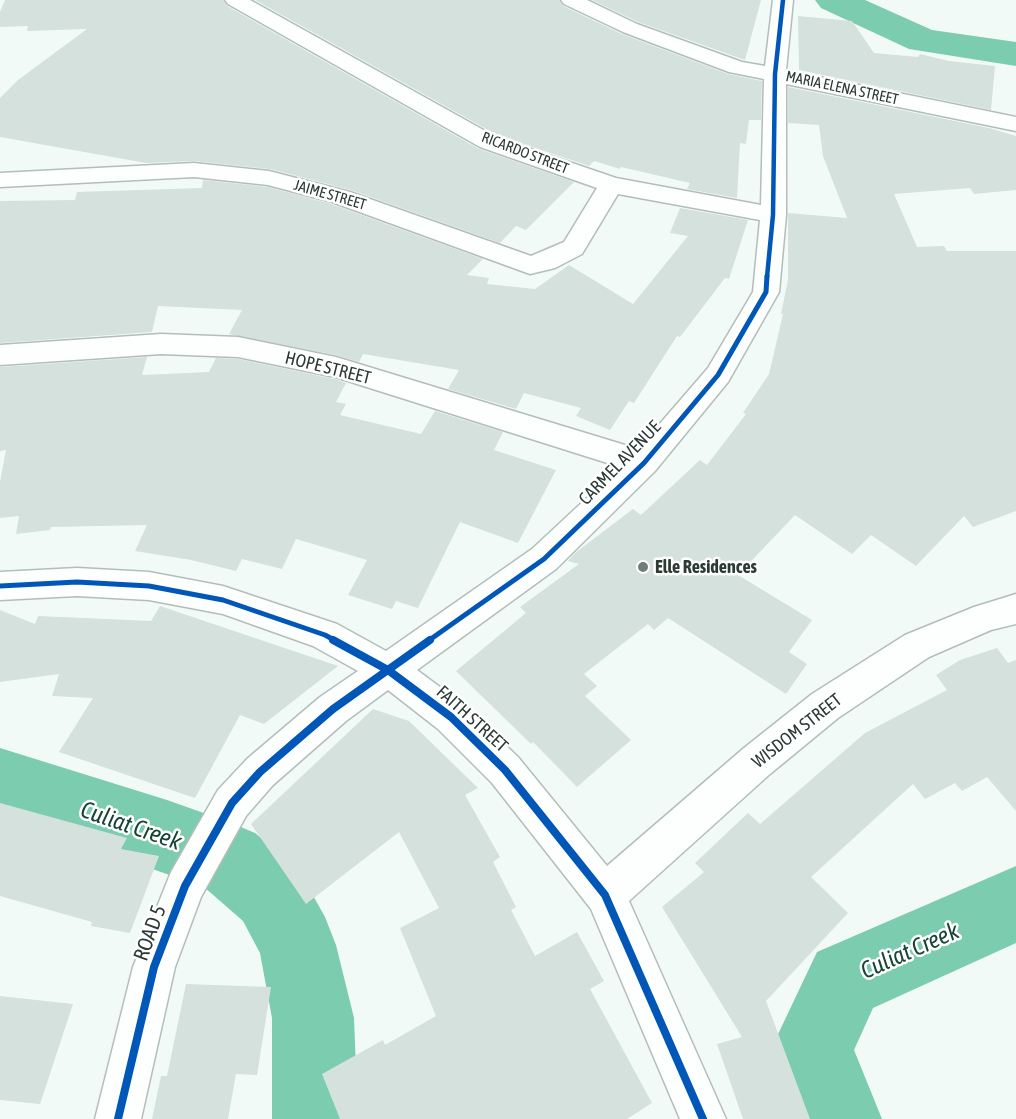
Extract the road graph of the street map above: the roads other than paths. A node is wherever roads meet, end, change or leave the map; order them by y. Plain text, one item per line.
1 (236, 0) edge
2 (571, 0) edge
3 (783, 1) edge
4 (776, 74) junction
5 (1016, 124) edge
6 (0, 180) edge
7 (611, 185) junction
8 (773, 216) junction
9 (0, 355) edge
10 (644, 463) junction
11 (0, 586) edge
12 (1016, 609) edge
13 (388, 670) junction
14 (232, 803) joint
15 (605, 895) junction
16 (118, 1119) edge
17 (703, 1119) edge

1 - 7 street, RICARDO STREET
2 - 4 street, MARIA ELENA STREET
3 - 4 street, CARMEL AVENUE
4 - 5 street, MARIA ELENA STREET
4 - 8 street, CARMEL AVENUE
6 - 7 street, JAIME STREET
7 - 8 street, RICARDO STREET
8 - 10 street, CARMEL AVENUE
9 - 10 street, HOPE STREET
10 - 13 street, CARMEL AVENUE
11 - 13 street, FAITH STREET
12 - 15 street, WISDOM STREET
13 - 14 street, CARMEL AVENUE
13 - 15 street, FAITH STREET
14 - 16 street, ROAD 5
15 - 17 street, FAITH STREET

